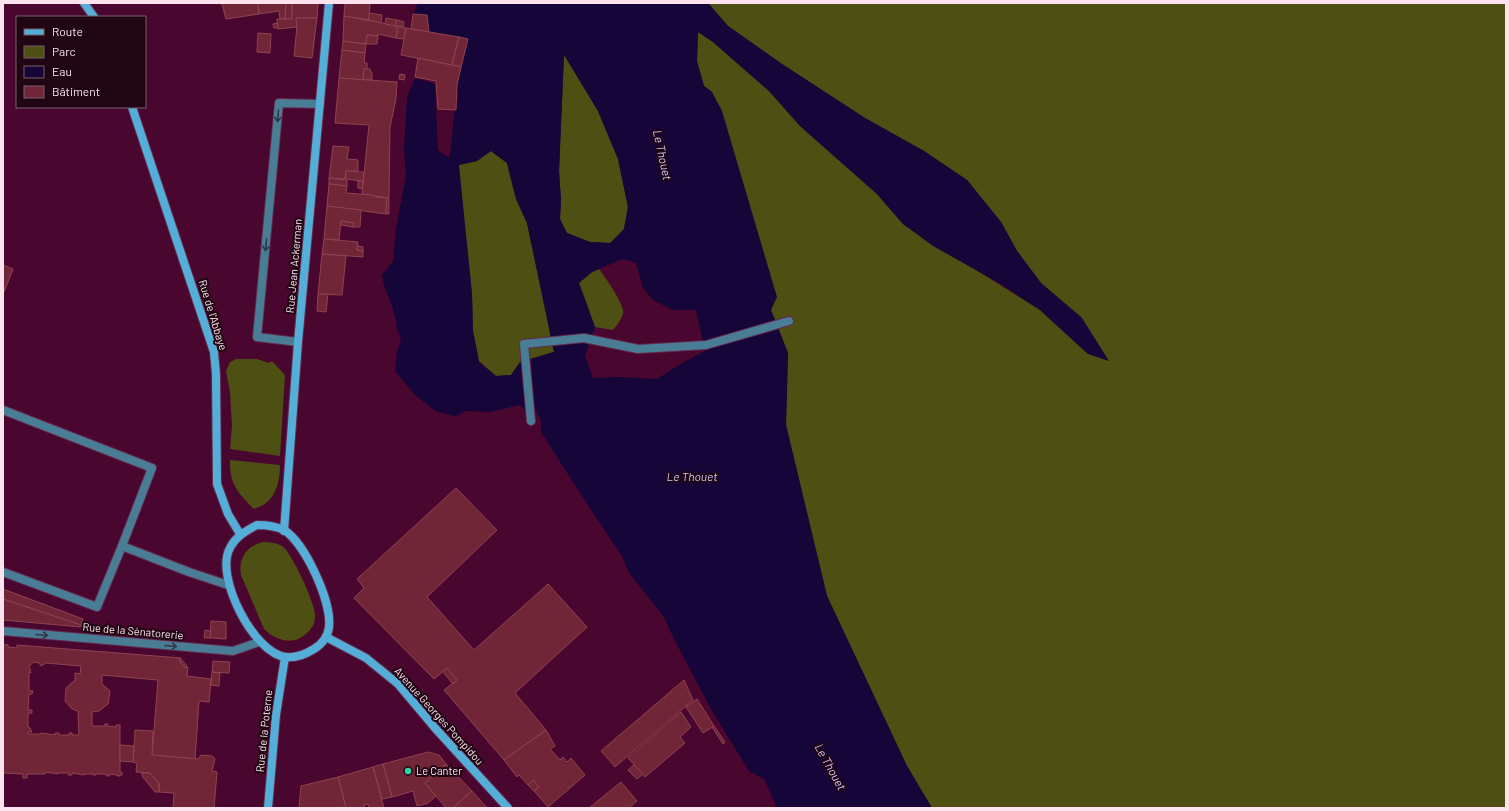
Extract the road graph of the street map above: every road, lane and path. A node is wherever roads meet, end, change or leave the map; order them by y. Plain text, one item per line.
1 (84, 3) edge
2 (329, 3) edge
3 (93, 16) edge
4 (320, 104) junction
5 (132, 108) edge
6 (789, 320) dead end
7 (298, 342) junction
8 (3, 410) edge
9 (531, 421) dead end
10 (284, 530) junction
11 (240, 534) junction
12 (122, 546) junction
13 (3, 572) edge
14 (228, 585) junction
15 (3, 631) edge
16 (326, 637) junction
17 (260, 642) junction
18 (285, 657) junction
19 (268, 808) edge
20 (508, 808) edge

1 - 3 main road
2 - 4 main road, Rue Jean Ackerman
4 - 7 main road, Rue Jean Ackerman
4 -> 7 street
5 - 11 main road, Rue de l'Abbaye
6 - 9 street
7 - 10 main road, Rue Jean Ackerman
8 - 12 street
10 - 11 main road
10 - 16 main road
11 - 14 main road
12 - 13 street
12 - 14 street
14 - 17 main road
15 -> 17 street, Rue de la Sénatorerie
16 - 18 main road
16 - 20 main road, Avenue Georges Pompidou
17 - 18 main road
18 - 19 main road, Rue de la Poterne

